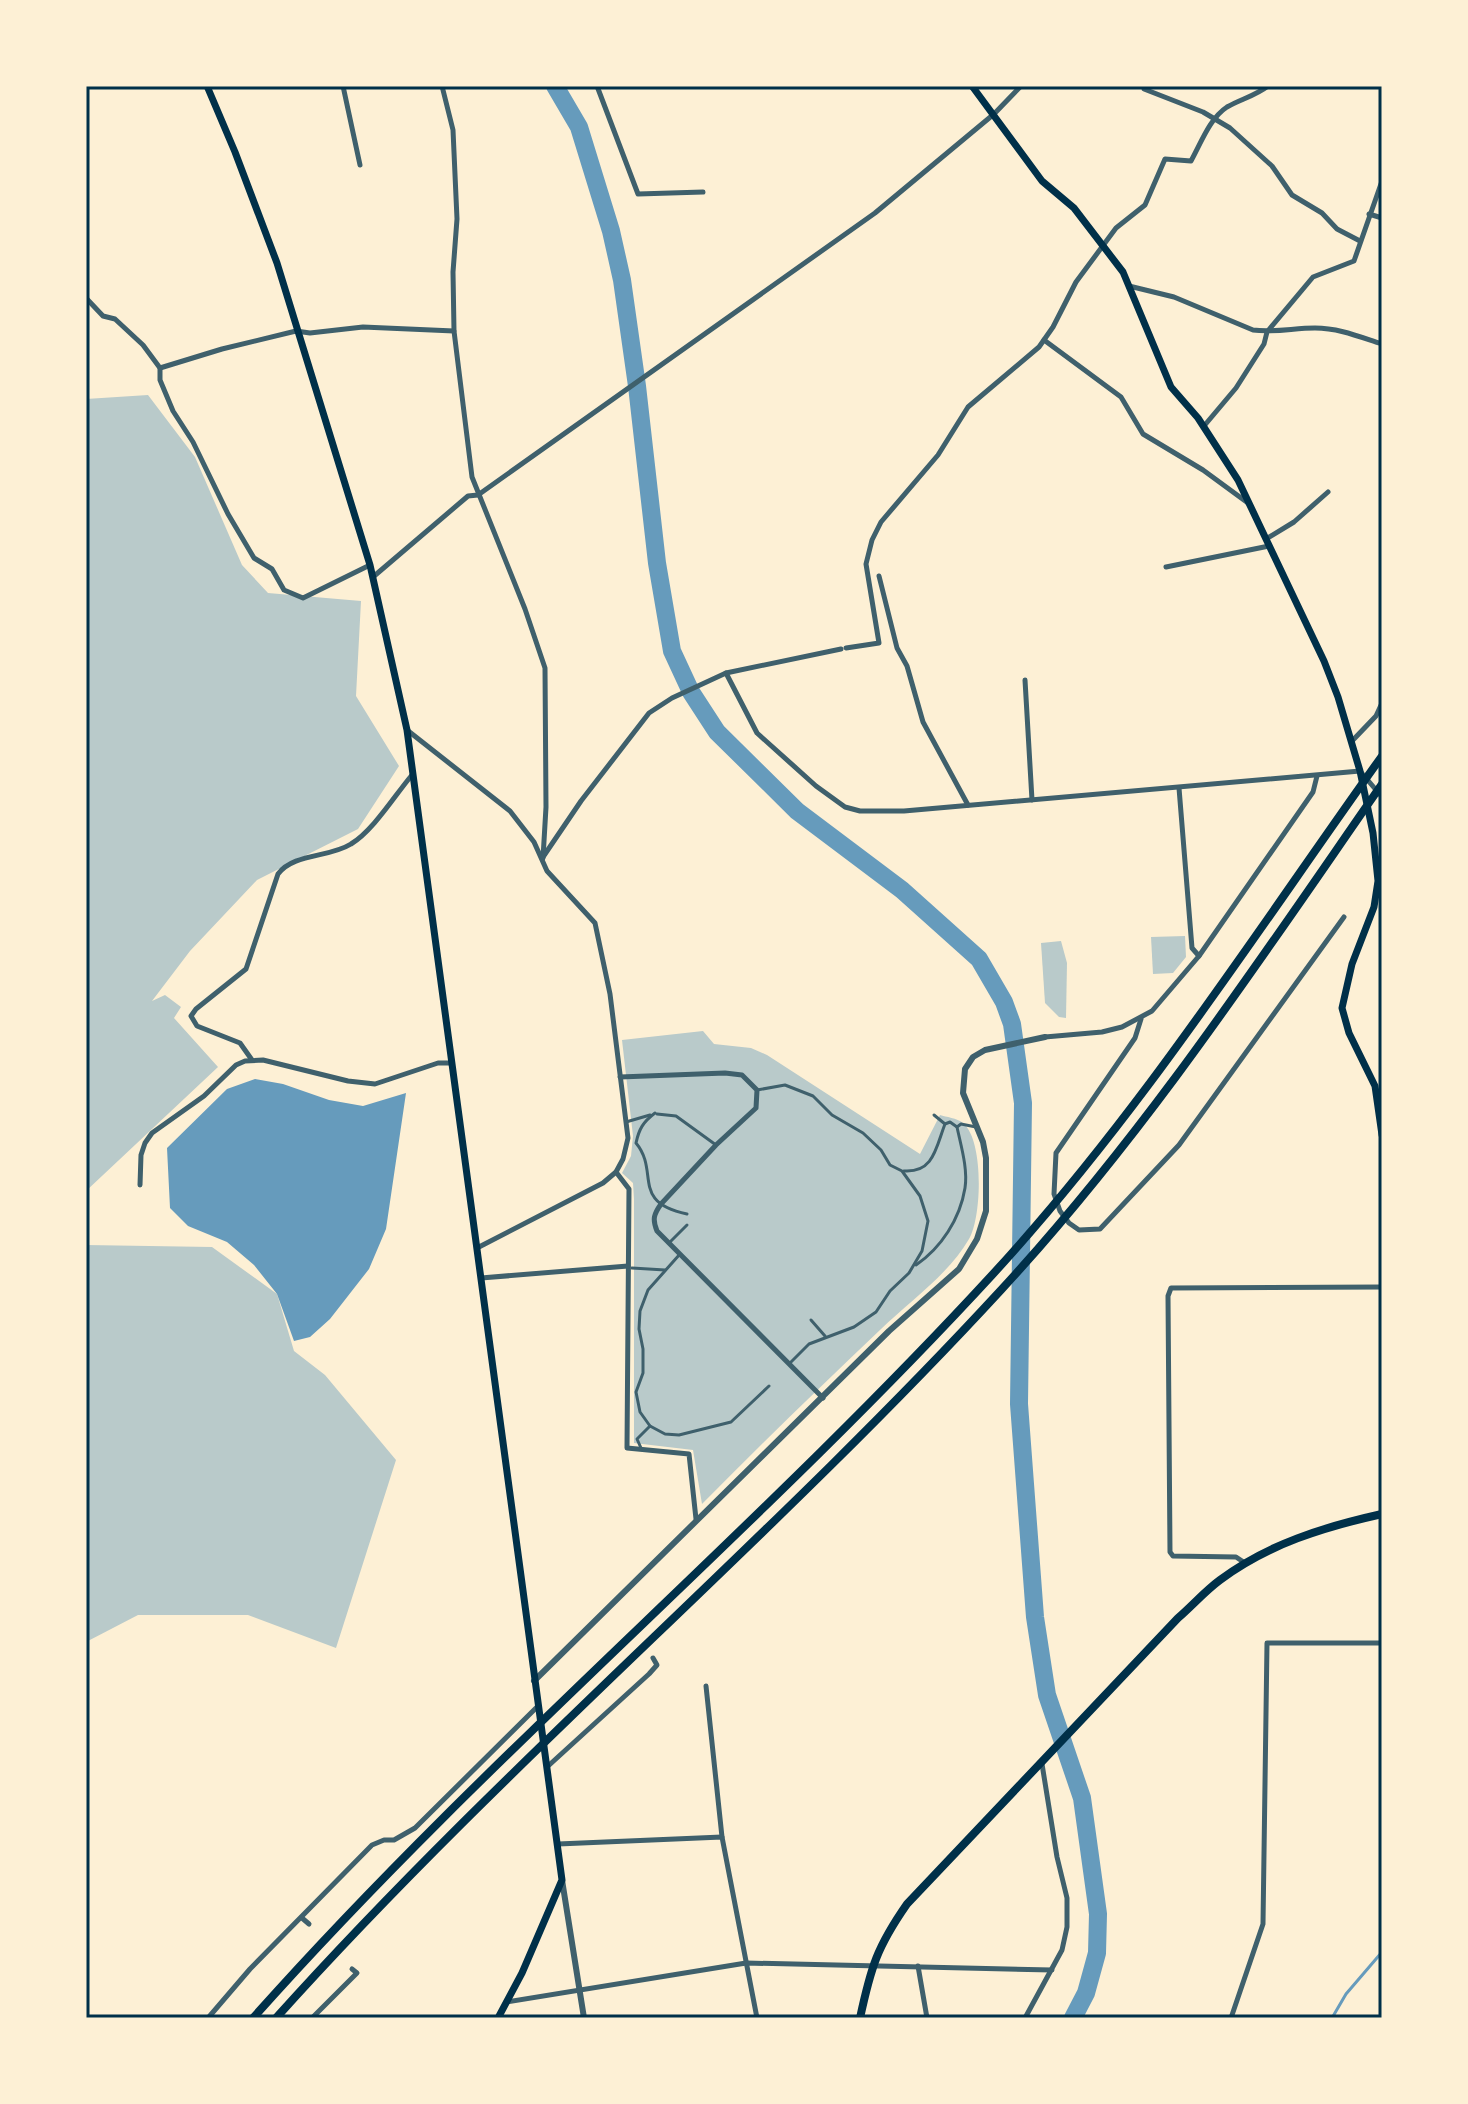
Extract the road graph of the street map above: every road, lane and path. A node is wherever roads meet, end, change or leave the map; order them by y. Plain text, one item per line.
1 (207, 86) edge
2 (343, 86) edge
3 (442, 86) edge
4 (597, 86) edge
5 (972, 86) edge
6 (1021, 86) edge
7 (1144, 86) edge
8 (1268, 86) edge
9 (994, 114) junction
10 (1215, 118) junction
11 (360, 165) dead end
12 (1382, 181) edge
13 (703, 192) dead end
14 (1369, 214) junction
15 (1382, 218) edge
16 (1360, 241) junction
17 (1104, 247) junction
18 (1129, 286) junction
19 (86, 298) edge
20 (296, 331) junction
21 (454, 331) junction
22 (1267, 332) junction
23 (1044, 340) junction
24 (1382, 344) edge
25 (160, 368) junction
26 (1204, 426) junction
27 (1328, 492) dead end
28 (478, 495) junction
29 (1249, 504) junction
30 (1267, 542) junction
31 (370, 565) junction
32 (1166, 567) dead end
33 (879, 576) dead end
34 (373, 577) junction
35 (726, 673) junction
36 (1025, 680) dead end
37 (1382, 703) edge
38 (407, 730) junction
39 (1353, 740) junction
40 (1381, 757) edge
41 (1360, 771) junction
42 (413, 774) junction
43 (1317, 776) junction
44 (1382, 784) edge
45 (1179, 788) junction
46 (1382, 797) edge
47 (1032, 800) junction
48 (968, 805) junction
49 (543, 858) junction
50 (1344, 917) dead end
51 (1199, 956) junction
52 (1141, 1019) junction
53 (1045, 1037) joint
54 (252, 1060) junction
55 (452, 1063) junction
56 (620, 1077) junction
57 (757, 1090) junction
58 (655, 1113) junction
59 (934, 1115) dead end
60 (626, 1122) junction
61 (945, 1124) junction
62 (957, 1127) junction
63 (976, 1127) junction
64 (1382, 1135) edge
65 (716, 1145) junction
66 (902, 1171) junction
67 (616, 1172) junction
68 (140, 1185) dead end
69 (661, 1204) junction
70 (687, 1214) dead end
71 (687, 1225) dead end
72 (669, 1243) junction
73 (477, 1248) junction
74 (680, 1254) junction
75 (630, 1267) junction
76 (912, 1267) junction
77 (665, 1270) junction
78 (481, 1278) junction
79 (1382, 1287) edge
80 (811, 1320) dead end
81 (825, 1336) junction
82 (790, 1363) junction
83 (769, 1386) dead end
84 (823, 1398) junction
85 (650, 1426) junction
86 (627, 1433) junction
87 (637, 1439) junction
88 (642, 1449) junction
89 (1382, 1514) edge
90 (696, 1519) junction
91 (1245, 1563) junction
92 (610, 1607) junction
93 (618, 1614) dead end
94 (1382, 1643) edge
95 (653, 1658) dead end
96 (534, 1681) junction
97 (706, 1686) dead end
98 (537, 1707) junction
99 (1043, 1763) junction
100 (546, 1768) junction
101 (722, 1837) junction
102 (558, 1844) junction
103 (562, 1880) junction
104 (302, 1918) junction
105 (309, 1924) dead end
106 (746, 1963) junction
107 (871, 1966) junction
108 (918, 1966) junction
109 (352, 1969) dead end
110 (1052, 1970) junction
111 (579, 1990) junction
112 (505, 2002) junction
113 (208, 2018) edge
114 (253, 2018) edge
115 (276, 2018) edge
116 (312, 2018) edge
117 (498, 2018) edge
118 (584, 2018) edge
119 (757, 2018) edge
120 (860, 2018) edge
121 (927, 2018) edge
122 (1025, 2018) edge
123 (1231, 2018) edge

1 - 20 main road
2 - 11 street
3 - 21 street
4 - 13 street
5 - 9 main road
6 - 9 street
7 - 10 street
8 - 10 street
9 - 17 main road
9 - 28 street
10 - 16 street
10 - 17 street
12 - 14 street
14 - 15 street
14 - 16 street
16 - 22 street
17 - 18 main road
17 - 23 street
18 - 22 street
18 - 26 main road
19 - 25 street
20 - 21 street
20 - 25 street
20 - 31 main road
21 - 28 street
22 - 24 street
22 - 26 street
23 - 29 street
23 - 35 street
25 - 31 street
26 - 29 main road
27 - 30 street
28 - 34 street
28 - 49 street
29 - 30 main road
30 - 32 street
30 - 39 main road
31 - 34 main road
33 - 48 street
34 - 38 main road
35 - 48 street
35 - 49 street
36 - 47 street
37 - 39 street
38 - 42 main road
38 - 49 street
39 - 41 main road
40 - 114 highway
41 - 43 street
41 - 46 street
41 - 64 main road
42 - 54 street
42 - 55 main road
43 - 45 street
43 - 51 street
44 - 115 highway
45 - 47 street
45 - 51 street
47 - 48 street
49 - 56 street
50 - 52 street
51 - 52 street
52 - 53 street
53 - 63 street
54 - 55 street
54 - 68 street
55 - 73 main road
56 - 57 street
56 - 60 street
57 - 65 street
57 - 66 street
58 - 60 street
58 - 65 street
58 - 69 street
59 - 61 street
60 - 67 street
61 - 62 street
61 - 66 street
62 - 63 street
62 - 76 street
63 - 84 street
65 - 69 street
66 - 76 street
67 - 73 street
67 - 75 street
69 - 70 street
69 - 72 street
71 - 72 street
72 - 74 street
73 - 78 main road
74 - 77 street
74 - 82 street
75 - 77 street
75 - 78 street
75 - 86 street
76 - 81 street
77 - 85 street
78 - 96 main road
79 - 91 street
80 - 81 street
81 - 82 street
82 - 84 street
83 - 85 street
84 - 90 street
85 - 87 street
86 - 87 street
86 - 88 street
87 - 88 street
88 - 90 street
89 - 91 highway
90 - 92 street
91 - 99 highway
92 - 93 street
92 - 96 street
94 - 123 street
95 - 100 street
96 - 98 main road
97 - 101 street
98 - 100 main road
98 - 104 street
99 - 107 highway
99 - 110 street
100 - 102 main road
101 - 102 street
101 - 106 street
102 - 103 main road
103 - 111 street
103 - 112 main road
104 - 105 street
104 - 113 street
106 - 107 street
106 - 111 street
106 - 119 street
107 - 108 street
107 - 120 highway
108 - 110 street
108 - 121 street
109 - 116 street
110 - 122 street
111 - 112 street
111 - 118 street
112 - 117 main road

